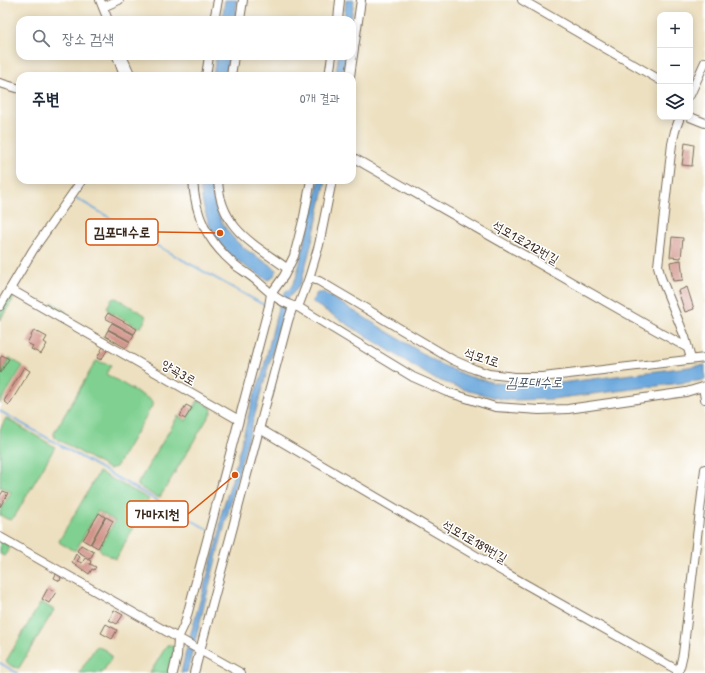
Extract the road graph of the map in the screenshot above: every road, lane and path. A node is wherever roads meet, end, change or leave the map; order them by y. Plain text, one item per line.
1 (119, 0) edge
2 (218, 0) edge
3 (243, 0) edge
4 (340, 0) edge
5 (361, 0) edge
6 (522, 0) edge
7 (102, 3) edge
8 (107, 16) edge
9 (215, 16) edge
10 (241, 16) edge
11 (338, 16) edge
12 (356, 35) edge
13 (118, 60) edge
14 (124, 60) edge
15 (208, 60) edge
16 (233, 60) edge
17 (331, 60) edge
18 (352, 60) edge
19 (705, 62) edge
20 (123, 72) edge
21 (129, 72) edge
22 (207, 72) edge
23 (232, 72) edge
24 (330, 72) edge
25 (351, 72) edge
26 (657, 78) edge
27 (0, 83) edge
28 (16, 88) edge
29 (693, 88) edge
30 (693, 118) edge
31 (678, 120) edge
32 (705, 122) edge
33 (356, 159) edge
34 (79, 184) edge
35 (194, 184) edge
36 (218, 184) edge
37 (310, 184) edge
38 (331, 184) edge
39 (288, 268) junction
40 (309, 278) junction
41 (10, 289) junction
42 (272, 295) junction
43 (0, 306) edge
44 (294, 306) junction
45 (688, 348) junction
46 (705, 358) edge
47 (691, 359) junction
48 (704, 387) edge
49 (705, 399) edge
50 (240, 420) junction
51 (260, 429) junction
52 (705, 469) edge
53 (0, 537) edge
54 (179, 639) junction
55 (199, 649) junction
56 (678, 672) edge
57 (173, 673) edge
58 (194, 673) edge
59 (241, 673) edge

1 - 7 lane
2 - 9 lane
3 - 10 lane
4 - 11 lane
5 - 12 lane
6 - 26 lane
7 - 8 lane
13 - 20 lane
14 - 21 lane
15 - 22 lane
16 - 23 lane
17 - 24 lane
18 - 25 lane
19 - 29 lane
27 - 28 lane
30 - 32 lane
31 - 45 lane
33 - 45 lane, 석모1로212번길
34 - 41 lane
35 - 42 lane
36 - 39 lane
37 - 39 lane
38 - 40 lane
39 - 42 lane
40 - 44 lane
40 - 47 lane, 석모1로
41 - 43 lane
41 - 50 lane, 양곡3로
42 - 44 lane
42 - 50 lane
44 - 48 lane
44 - 51 lane
45 - 47 lane
46 - 47 lane, 석모1로
48 - 49 lane
50 - 54 lane
51 - 55 lane
51 - 56 lane, 석모1로189번길
52 - 56 lane, 석모1로189번길
53 - 54 lane
54 - 55 lane
54 - 57 lane
55 - 58 lane
55 - 59 lane

